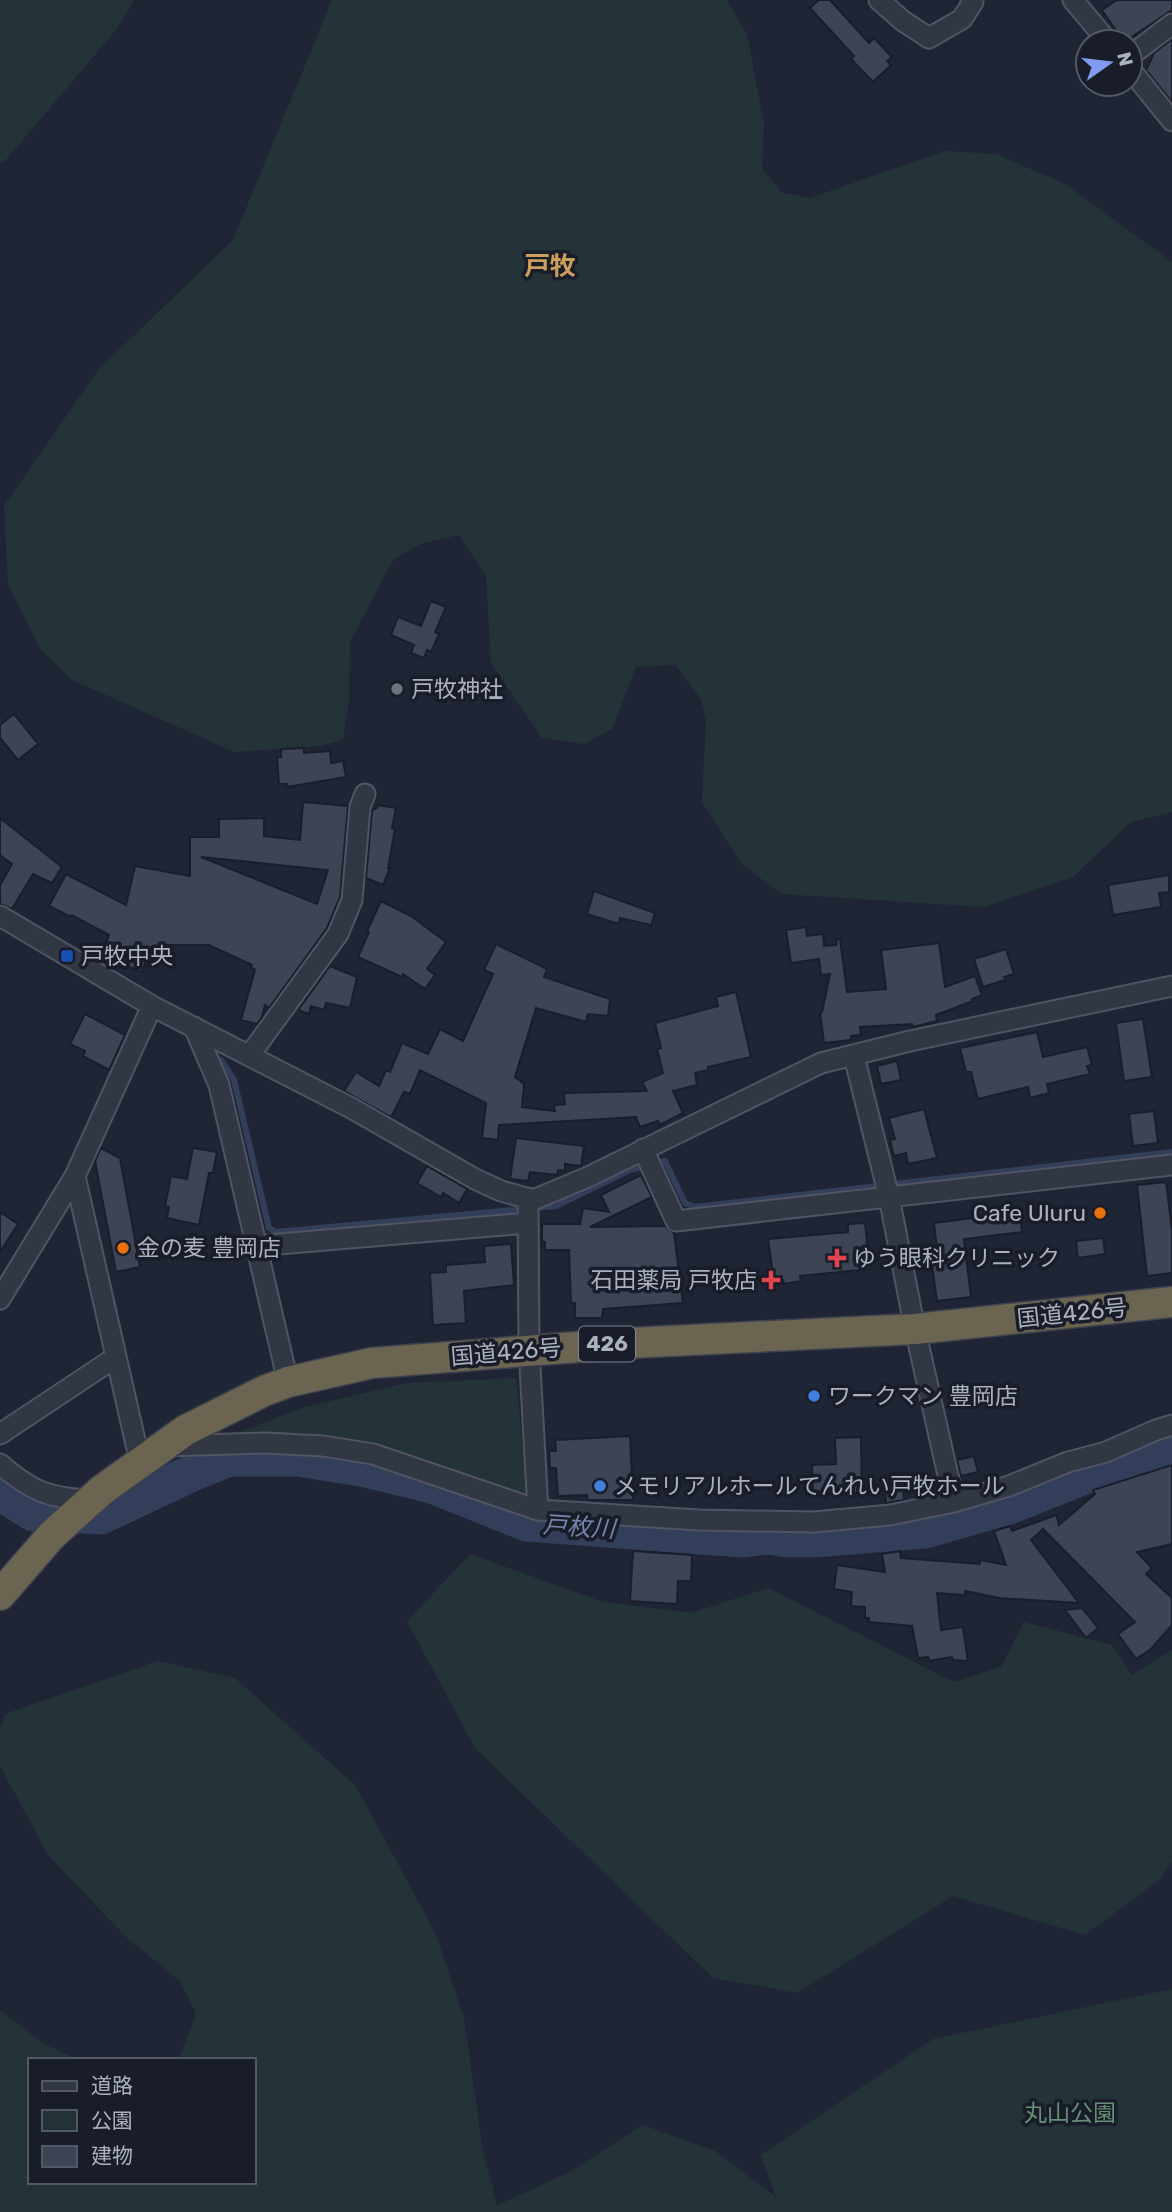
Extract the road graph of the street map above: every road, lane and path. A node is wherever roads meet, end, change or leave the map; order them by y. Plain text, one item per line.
1 (879, 0) edge
2 (971, 0) edge
3 (1073, 0) edge
4 (1172, 24) edge
5 (1096, 28) edge
6 (1144, 45) edge
7 (1144, 86) edge
8 (1172, 121) edge
9 (366, 794) dead end
10 (0, 916) edge
11 (1172, 986) edge
12 (152, 1006) junction
13 (194, 1027) junction
14 (249, 1056) junction
15 (854, 1056) junction
16 (643, 1149) junction
17 (1172, 1165) edge
18 (75, 1176) junction
19 (889, 1197) junction
20 (528, 1198) junction
21 (528, 1223) junction
22 (255, 1246) junction
23 (0, 1299) edge
24 (1172, 1302) edge
25 (915, 1329) junction
26 (529, 1349) junction
27 (116, 1357) junction
28 (288, 1382) junction
29 (1172, 1425) edge
30 (0, 1434) edge
31 (151, 1454) junction
32 (0, 1464) edge
33 (954, 1502) junction
34 (84, 1505) junction
35 (538, 1510) junction
36 (0, 1595) edge

1 - 2 street
3 - 5 street
4 - 6 street
7 - 8 street
9 - 14 street
10 - 12 street
11 - 15 street
12 - 13 street
12 - 18 street
13 - 14 street
13 - 22 street
14 - 20 street
15 - 16 street
15 - 19 street
16 - 19 street
16 - 20 street
17 - 19 street
18 - 23 street
18 - 27 street
19 - 25 street
20 - 21 street
21 - 22 street
21 - 26 street
22 - 28 street
24 - 25 highway, 国道426号 / 426
25 - 26 highway, 国道426号 / 426
25 - 33 street
26 - 28 highway, 国道426号 / 426
26 - 35 street
27 - 30 street
27 - 31 street
28 - 31 highway, 国道426号 / 426
29 - 33 street
31 - 34 highway, 国道426号 / 426
31 - 35 street
32 - 34 street
33 - 35 street
34 - 36 highway, 国道426号 / 426

